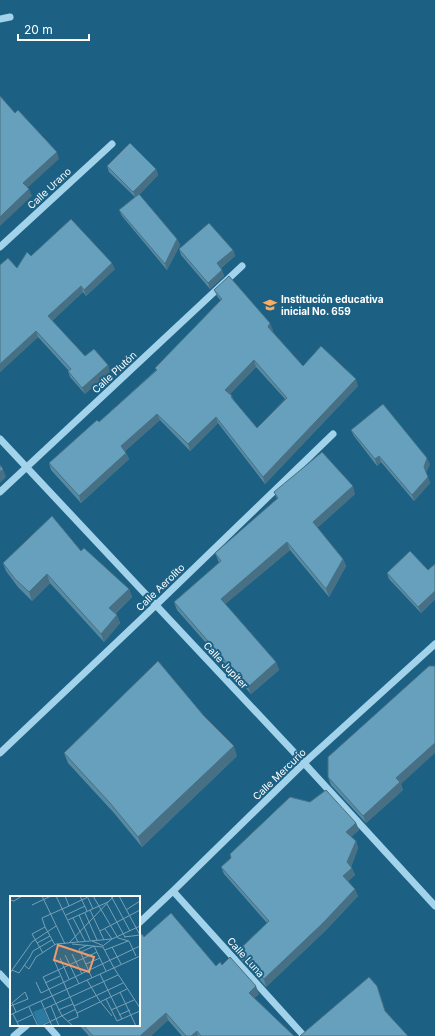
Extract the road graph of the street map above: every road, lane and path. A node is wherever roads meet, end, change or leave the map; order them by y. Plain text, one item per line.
1 (10, 17) dead end
2 (0, 19) edge
3 (112, 144) dead end
4 (0, 247) edge
5 (242, 266) dead end
6 (333, 434) dead end
7 (0, 440) edge
8 (26, 467) junction
9 (0, 492) edge
10 (156, 605) junction
11 (435, 644) edge
12 (0, 753) edge
13 (304, 763) junction
14 (173, 891) junction
15 (435, 906) edge
16 (140, 922) edge
17 (0, 974) edge
18 (10, 985) edge
19 (26, 1026) edge
20 (48, 1026) edge
21 (14, 1036) edge
22 (57, 1036) edge
23 (304, 1036) edge

1 - 2 street
3 - 4 street, Calle Urano
5 - 8 street, Calle Plutón
6 - 10 street, Calle Aerolito
7 - 8 street, Calle Jupiter
8 - 9 street, Calle Plutón
8 - 10 street, Calle Jupiter
10 - 12 street, Calle Aerolito
10 - 13 street, Calle Jupiter
11 - 13 street, Calle Mercurio
13 - 14 street, Calle Mercurio
13 - 15 street, Calle Jupiter
14 - 16 street, Calle Mercurio
14 - 23 street, Calle Luna
17 - 18 street
19 - 21 street
20 - 22 street

